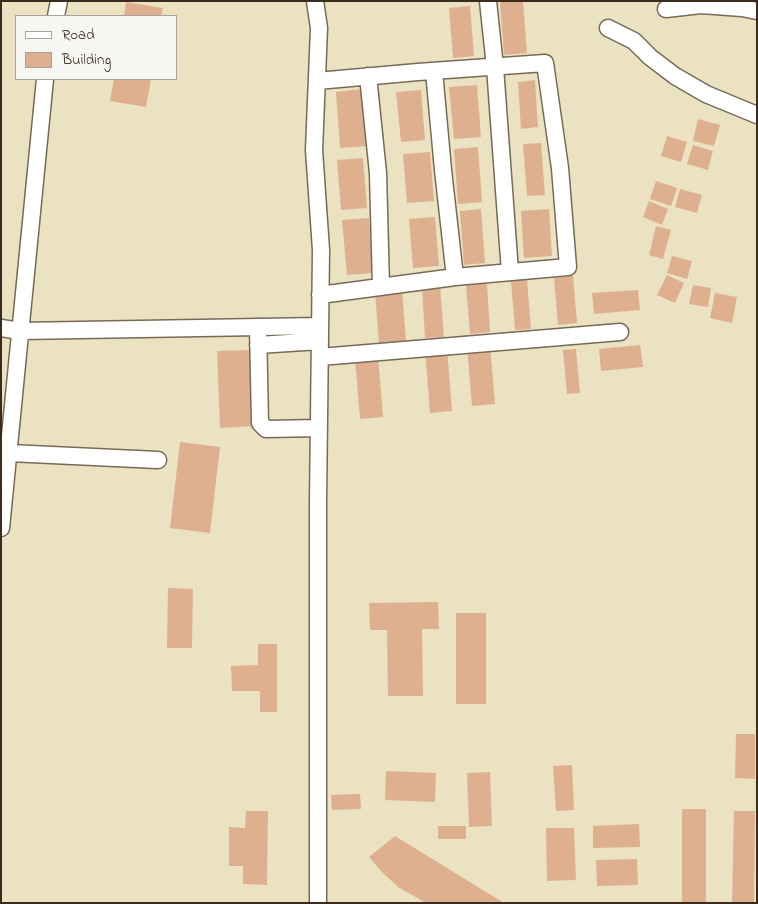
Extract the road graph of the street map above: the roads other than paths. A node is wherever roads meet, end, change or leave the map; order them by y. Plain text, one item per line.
1 (58, 1) edge
2 (315, 1) edge
3 (488, 1) edge
4 (747, 7) edge
5 (666, 9) dead end
6 (56, 15) edge
7 (608, 28) dead end
8 (495, 66) junction
9 (434, 70) junction
10 (368, 76) junction
11 (45, 80) edge
12 (317, 81) junction
13 (757, 115) edge
14 (510, 272) junction
15 (455, 277) junction
16 (381, 287) junction
17 (320, 294) junction
18 (258, 327) junction
19 (1, 328) edge
20 (20, 331) junction
21 (620, 332) dead end
22 (320, 341) junction
23 (258, 344) junction
24 (319, 428) junction
25 (8, 453) junction
26 (158, 460) dead end
27 (1, 528) edge
28 (318, 903) edge

1 - 6 street
2 - 12 street
3 - 8 street
4 - 5 street
7 - 13 street
8 - 9 street
8 - 14 street
8 - 14 street
9 - 10 street
9 - 15 street
10 - 12 street
10 - 16 street
11 - 20 street
12 - 17 street
14 - 15 street
15 - 16 street
16 - 17 street
17 - 22 street
18 - 20 street
18 - 22 street
18 - 23 street
19 - 20 street
20 - 25 street
21 - 22 street
22 - 23 street
22 - 24 street
23 - 24 street
24 - 28 street
25 - 26 street
25 - 27 street

